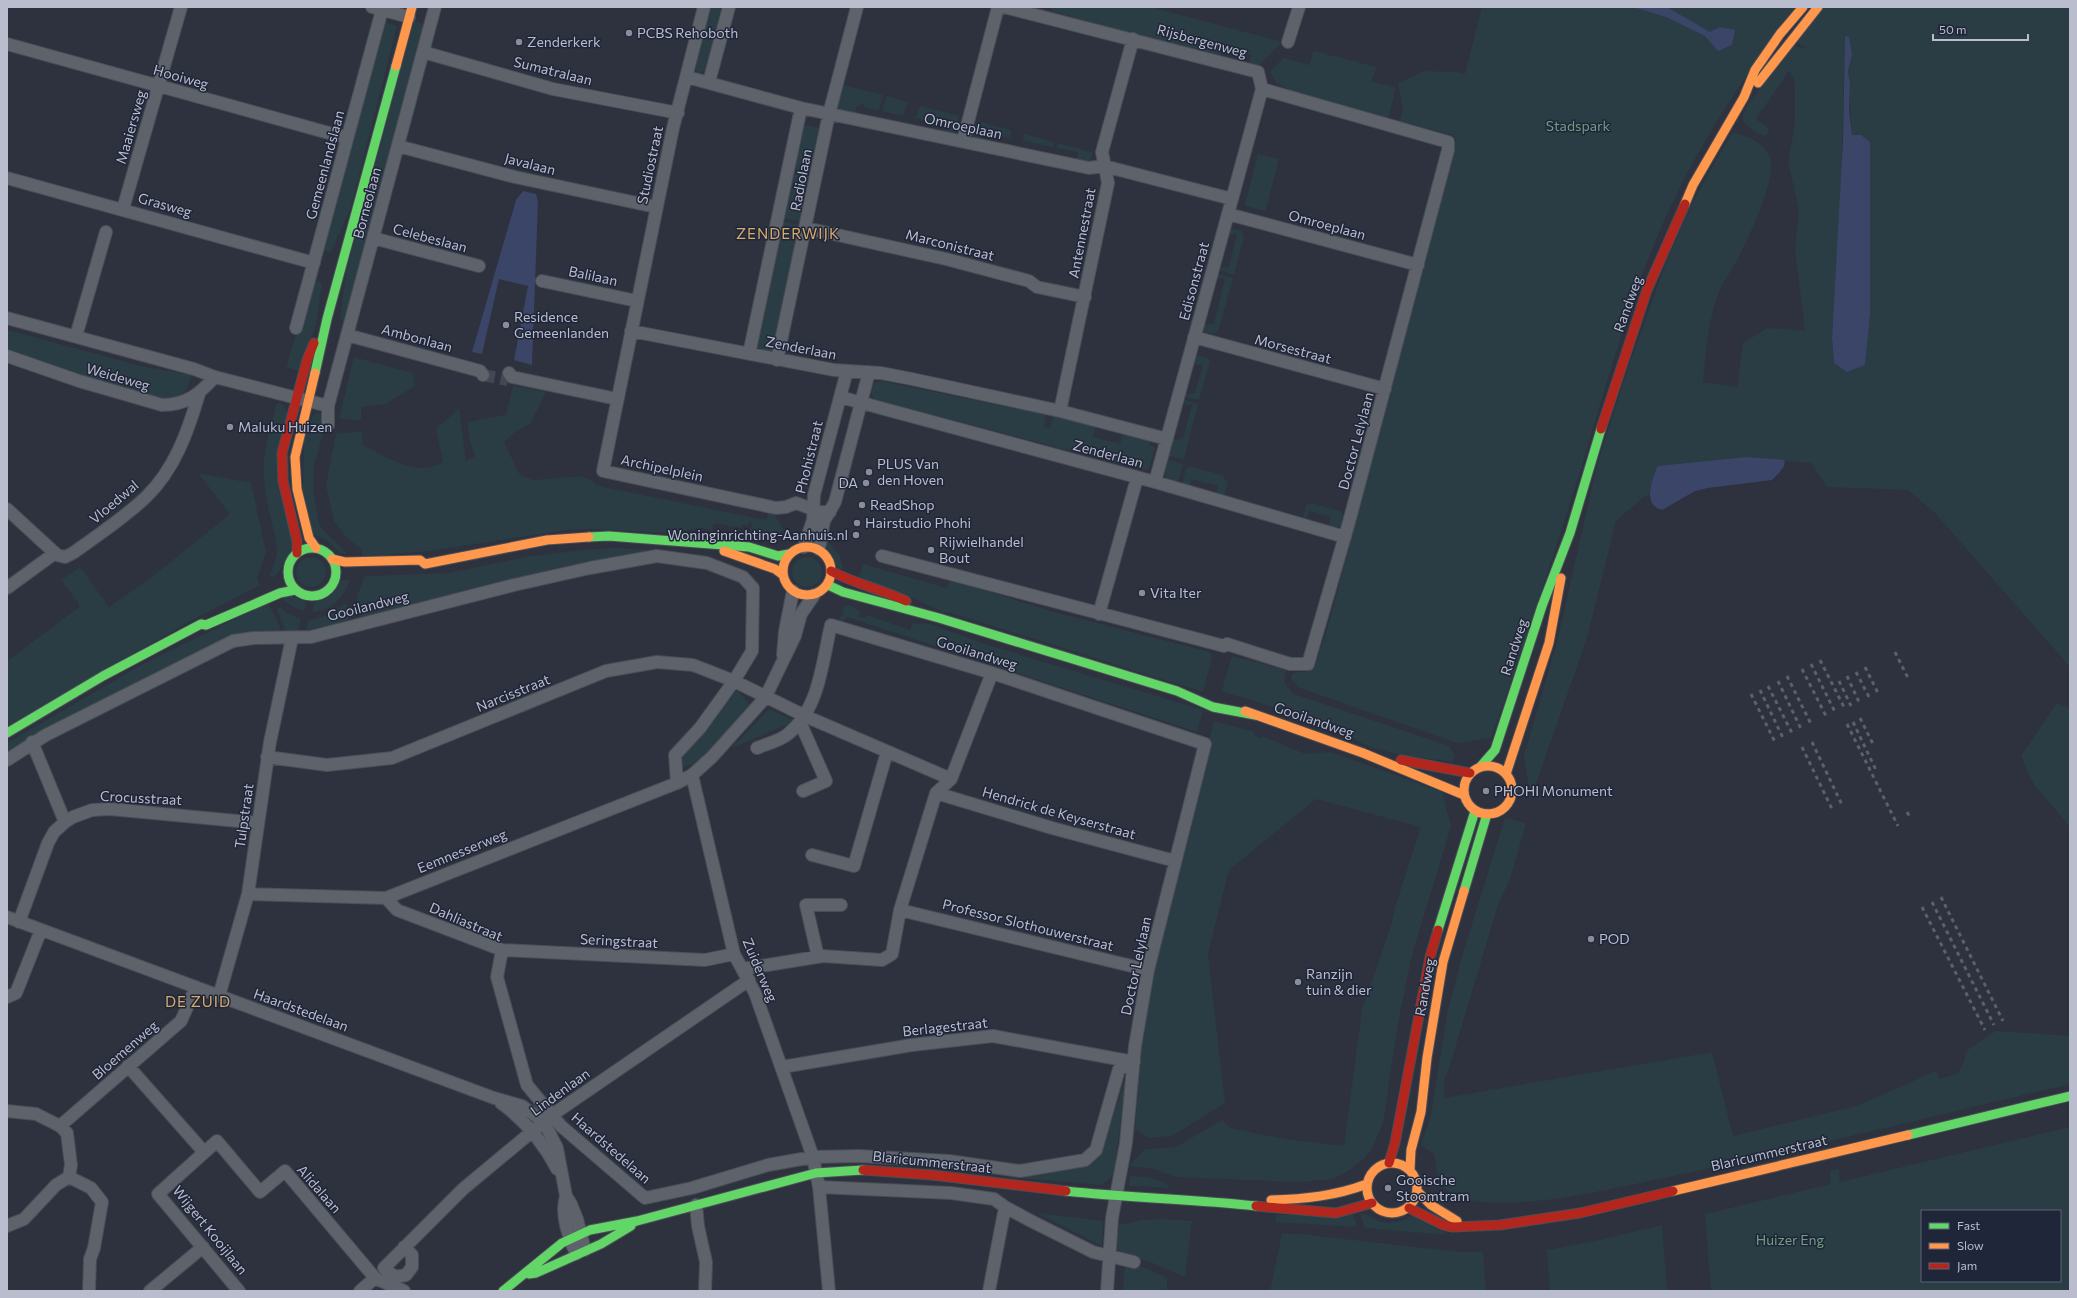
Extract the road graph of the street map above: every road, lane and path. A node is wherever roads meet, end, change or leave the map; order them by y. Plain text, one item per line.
1 (180, 7) edge
2 (435, 7) edge
3 (704, 7) edge
4 (730, 7) edge
5 (857, 7) edge
6 (998, 7) edge
7 (1004, 7) edge
8 (1299, 7) edge
9 (1803, 7) edge
10 (1818, 7) edge
11 (377, 8) edge
12 (410, 12) edge
13 (1133, 39) junction
14 (1288, 42) dead end
15 (7, 44) edge
16 (423, 52) junction
17 (687, 77) junction
18 (709, 82) junction
19 (158, 86) junction
20 (1262, 89) junction
21 (1744, 97) junction
22 (801, 108) junction
23 (678, 113) junction
24 (830, 114) junction
25 (347, 138) junction
26 (963, 141) junction
27 (398, 146) junction
28 (1104, 166) junction
29 (7, 178) edge
30 (1232, 199) junction
31 (656, 207) junction
32 (123, 209) junction
33 (1228, 214) junction
34 (806, 228) junction
35 (106, 232) dead end
36 (373, 238) junction
37 (314, 263) junction
38 (1418, 265) junction
39 (479, 266) dead end
40 (542, 281) dead end
41 (1085, 297) junction
42 (638, 301) junction
43 (7, 318) edge
44 (296, 328) dead end
45 (631, 331) junction
46 (347, 335) junction
47 (76, 336) junction
48 (1194, 337) junction
49 (749, 354) junction
50 (7, 356) edge
51 (778, 360) junction
52 (482, 371) tunnel mouth
53 (847, 371) junction
54 (869, 372) junction
55 (215, 377) junction
56 (509, 377) tunnel mouth
57 (1385, 389) junction
58 (199, 394) junction
59 (840, 397) junction
60 (617, 399) junction
61 (302, 400) junction
62 (862, 402) junction
63 (328, 406) junction
64 (1060, 411) junction
65 (328, 425) dead end
66 (1167, 438) junction
67 (1137, 478) junction
68 (1155, 482) junction
69 (813, 508) junction
70 (7, 509) edge
71 (830, 512) junction
72 (1570, 533) junction
73 (1345, 537) junction
74 (705, 543) junction
75 (804, 547) junction
76 (316, 548) junction
77 (819, 549) junction
78 (55, 553) junction
79 (297, 553) junction
80 (789, 554) junction
81 (882, 556) dead end
82 (332, 560) junction
83 (425, 564) junction
84 (374, 571) dead end
85 (832, 571) junction
86 (287, 572) junction
87 (346, 573) dead end
88 (783, 575) junction
89 (280, 579) dead end
90 (335, 579) junction
91 (828, 585) junction
92 (7, 588) edge
93 (295, 590) junction
94 (793, 591) junction
95 (814, 595) junction
96 (237, 601) dead end
97 (1100, 614) junction
98 (939, 618) junction
99 (201, 624) junction
100 (292, 638) junction
101 (783, 662) junction
102 (992, 673) junction
103 (734, 681) junction
104 (1177, 691) junction
105 (765, 698) junction
106 (1255, 715) junction
107 (802, 719) junction
108 (7, 733) edge
109 (32, 742) junction
110 (1205, 744) joint
111 (757, 748) dead end
112 (887, 752) junction
113 (1363, 753) junction
114 (267, 757) junction
115 (7, 760) edge
116 (1481, 766) junction
117 (1470, 773) junction
118 (1506, 774) junction
119 (692, 775) junction
120 (951, 779) junction
121 (677, 782) junction
122 (803, 792) dead end
123 (936, 793) junction
124 (1464, 795) junction
125 (1475, 811) junction
126 (1487, 814) junction
127 (65, 822) junction
128 (258, 823) junction
129 (812, 855) dead end
130 (1174, 861) junction
131 (248, 894) junction
132 (386, 898) junction
133 (841, 905) dead end
134 (900, 910) junction
135 (7, 917) edge
136 (19, 922) junction
137 (41, 930) junction
138 (502, 950) junction
139 (734, 954) junction
140 (818, 957) junction
141 (743, 969) junction
142 (1148, 970) junction
143 (749, 980) junction
144 (196, 988) junction
145 (219, 996) junction
146 (7, 998) edge
147 (1134, 1062) junction
148 (128, 1066) junction
149 (782, 1067) junction
150 (527, 1085) joint
151 (2070, 1096) edge
152 (494, 1098) junction
153 (7, 1111) edge
154 (548, 1119) junction
155 (60, 1126) junction
156 (533, 1131) junction
157 (204, 1152) junction
158 (813, 1157) junction
159 (1389, 1163) junction
160 (1410, 1169) junction
161 (816, 1173) junction
162 (68, 1177) junction
163 (561, 1177) junction
164 (1367, 1184) junction
165 (819, 1188) junction
166 (1418, 1191) junction
167 (1117, 1197) junction
168 (645, 1198) joint
169 (1229, 1203) junction
170 (1372, 1203) junction
171 (696, 1205) junction
172 (1005, 1207) junction
173 (1409, 1208) junction
174 (638, 1221) junction
175 (7, 1226) edge
176 (1474, 1226) junction
177 (575, 1235) junction
178 (203, 1246) junction
179 (404, 1247) dead end
180 (581, 1252) junction
181 (1109, 1256) junction
182 (1134, 1262) dead end
183 (526, 1274) junction
184 (375, 1278) junction
185 (89, 1291) edge
186 (150, 1291) edge
187 (239, 1291) edge
188 (360, 1291) edge
189 (404, 1291) edge
190 (503, 1291) edge
191 (704, 1291) edge
192 (828, 1291) edge
193 (989, 1291) edge
194 (1106, 1291) edge

1 - 19 street, Maaiersweg
2 - 16 street, Borneolaan
3 - 17 street, Studiostraat
4 - 18 street
5 - 24 street, Radiolaan
6 - 26 street
7 - 13 street, Rijsbergenweg
8 - 14 street
9 - 21 main road, Randweg
10 - 21 main road, Randweg
11 - 12 street
11 - 25 street, Gemeenlandslaan
12 - 61 main road
13 - 20 street, Rijsbergenweg
13 - 28 street, Antennestraat
15 - 19 street, Hooiweg
16 - 23 street, Sumatralaan
16 - 27 street, Borneolaan
17 - 18 street, Omroeplaan
17 - 23 street, Studiostraat
18 - 22 street, Omroeplaan
19 - 25 street, Hooiweg
19 - 32 street, Maaiersweg
20 - 30 street, Edisonstraat
20 - 38 street, Doctor Lelylaan
21 - 72 main road, Randweg
22 - 24 street, Omroeplaan
22 - 49 street, Radiolaan
23 - 31 street, Studiostraat
24 - 26 street, Omroeplaan
24 - 34 street, Radiolaan
25 - 37 street, Gemeenlandslaan
26 - 28 street, Omroeplaan
27 - 31 street, Javalaan
27 - 36 street, Borneolaan
28 - 30 street, Omroeplaan
28 - 41 street, Antennestraat
29 - 32 street, Grasweg
30 - 33 street, Edisonstraat
31 - 42 street, Studiostraat
32 - 37 street, Grasweg
33 - 38 street, Omroeplaan
33 - 48 street, Edisonstraat
34 - 41 street, Marconistraat
34 - 51 street, Radiolaan
35 - 47 street
36 - 39 street, Celebeslaan
36 - 46 street, Borneolaan
37 - 44 street, Gemeenlandslaan
38 - 57 street, Doctor Lelylaan
40 - 42 street, Balilaan
41 - 64 street, Antennestraat
42 - 45 street, Studiostraat
43 - 47 street, Weideweg
45 - 49 street
45 - 60 street, Archipelplein
46 - 52 street, Ambonlaan
46 - 63 street, Borneolaan
47 - 55 street, Weideweg
48 - 57 street, Morsestraat
48 - 66 street, Edisonstraat
49 - 51 street, Zenderlaan
50 - 58 street, Weideweg
51 - 53 street, Zenderlaan
53 - 54 street, Zenderlaan
53 - 59 street, Phohistraat
54 - 62 street
54 - 64 street, Zenderlaan
55 - 58 street, Weideweg
55 - 61 street, Weideweg
56 - 60 street
57 - 73 street, Doctor Lelylaan
58 - 78 street, Vloedwal
59 - 62 street, Zenderlaan
59 - 69 street, Phohistraat
60 - 69 street, Archipelplein
61 - 63 street
61 - 76 main road
61 - 79 main road
62 - 67 street, Zenderlaan
62 - 71 street
63 - 65 street, Borneolaan
64 - 66 street, Zenderlaan
66 - 68 street, Edisonstraat
67 - 68 street, Zenderlaan
67 - 97 street
68 - 73 street, Zenderlaan
69 - 71 street, Archipelplein
69 - 75 street, Phohistraat
70 - 78 street
71 - 77 street
72 - 116 main road, Randweg
72 - 118 main road, Randweg
73 - 97 street, Doctor Lelylaan
74 - 80 main road, Gooilandweg
74 - 83 main road, Gooilandweg
74 - 88 main road, Gooilandweg
75 - 77 main road
75 - 80 main road
76 - 79 main road
76 - 82 main road
77 - 85 main road
78 - 92 street
79 - 86 main road
80 - 88 main road
81 - 97 street
82 - 83 main road, Gooilandweg
82 - 90 main road
83 - 84 main road, Gooilandweg
85 - 91 main road
85 - 98 main road, Gooilandweg
86 - 89 main road
86 - 93 main road
87 - 90 main road
88 - 94 main road
90 - 93 main road
91 - 95 main road
91 - 98 main road, Gooilandweg
93 - 99 main road
94 - 95 main road
94 - 101 street, Eemnesserweg
95 - 101 street, Eemnesserweg
96 - 99 main road
98 - 104 main road, Gooilandweg
99 - 108 main road
100 - 103 street, Gooilandweg
100 - 109 street, Gooilandweg
100 - 114 street, Tulpstraat
101 - 105 street, Eemnesserweg
102 - 107 street, Gooilandweg
102 - 110 street, Gooilandweg
102 - 120 street
103 - 105 street, Narcisstraat
103 - 114 street, Narcisstraat
103 - 121 street
104 - 106 main road, Gooilandweg
104 - 106 main road, Gooilandweg
105 - 107 street, Narcisstraat
105 - 119 street, Eemnesserweg
106 - 113 main road, Gooilandweg
107 - 111 street
107 - 112 street, Narcisstraat
107 - 122 street
109 - 115 street, Gooilandweg
109 - 127 street
110 - 130 street, Doctor Lelylaan
112 - 120 street, Narcisstraat
112 - 129 street
113 - 117 main road, Gooilandweg
113 - 124 main road, Gooilandweg
114 - 128 street, Tulpstraat
116 - 117 main road
116 - 118 main road
117 - 124 main road
118 - 126 main road
119 - 121 street, Eemnesserweg
119 - 139 street, Zuiderweg
120 - 123 street
121 - 132 street, Eemnesserweg
123 - 130 street, Hendrick de Keyserstraat
123 - 134 street
124 - 125 main road
125 - 126 main road
125 - 159 main road, Randweg
126 - 160 main road, Randweg
127 - 128 street, Crocusstraat
127 - 136 street, Crocusstraat
128 - 131 street, Tulpstraat
130 - 142 street, Doctor Lelylaan
131 - 132 street, Eemnesserweg
131 - 145 street, Tulpstraat
132 - 138 street, Dahliastraat
133 - 140 street
134 - 140 street
134 - 142 street, Professor Slothouwerstraat
135 - 136 street, Haardstedelaan
136 - 137 street, Haardstedelaan
137 - 144 street, Haardstedelaan
137 - 146 street
138 - 139 street, Seringstraat
138 - 150 street, Dahliastraat
139 - 141 street, Zuiderweg
140 - 141 street
141 - 143 street, Zuiderweg
142 - 147 street, Doctor Lelylaan
143 - 149 street, Zuiderweg
143 - 154 street, Lindenlaan
144 - 145 street, Haardstedelaan
144 - 148 street, Bloemenweg
145 - 152 street, Haardstedelaan
147 - 149 street, Berlagestraat
147 - 158 street, Blaricummerstraat
147 - 167 street, Doctor Lelylaan
148 - 155 street, Bloemenweg
148 - 157 street
149 - 158 street, Zuiderweg
150 - 154 street, Haardstedelaan
151 - 176 main road, Blaricummerstraat
152 - 154 street, Haardstedelaan
152 - 156 street, Haardstedelaan
153 - 155 street
154 - 156 street, Lindenlaan
154 - 163 street, Haardstedelaan
154 - 168 street, Haardstedelaan
155 - 162 street
156 - 163 street, Haardstedelaan
156 - 179 street, Lindenlaan
157 - 178 street, Wijgert Kooijlaan
157 - 184 street, Alidalaan
158 - 161 street, Zuiderweg
158 - 168 street, Blaricummerstraat
159 - 160 main road
159 - 164 main road
160 - 166 main road
161 - 165 street, Zuiderweg
161 - 167 main road, Blaricummerstraat
161 - 171 main road, Blaricummerstraat
162 - 175 street
162 - 185 street
163 - 177 street, Haardstedelaan
164 - 169 main road, Blaricummerstraat
164 - 170 main road
165 - 172 street, Blaricummerstraat
165 - 192 street, Zuiderweg
166 - 173 main road
166 - 176 main road, Blaricummerstraat
167 - 169 main road, Blaricummerstraat
167 - 181 street, Doctor Lelylaan
169 - 170 main road, Blaricummerstraat
170 - 173 main road
171 - 174 main road, Blaricummerstraat
171 - 191 street
172 - 181 street, Blaricummerstraat
172 - 193 street
173 - 176 main road, Blaricummerstraat
174 - 177 main road, Blaricummerstraat
174 - 180 main road, Blaricummerstraat
177 - 180 street, Haardstedelaan
177 - 183 main road, Blaricummerstraat
178 - 186 street
178 - 187 street, Wijgert Kooijlaan
180 - 183 main road, Blaricummerstraat
181 - 182 street, Blaricummerstraat
181 - 194 street, Doctor Lelylaan
183 - 190 main road, Blaricummerstraat
184 - 188 street
184 - 189 street

